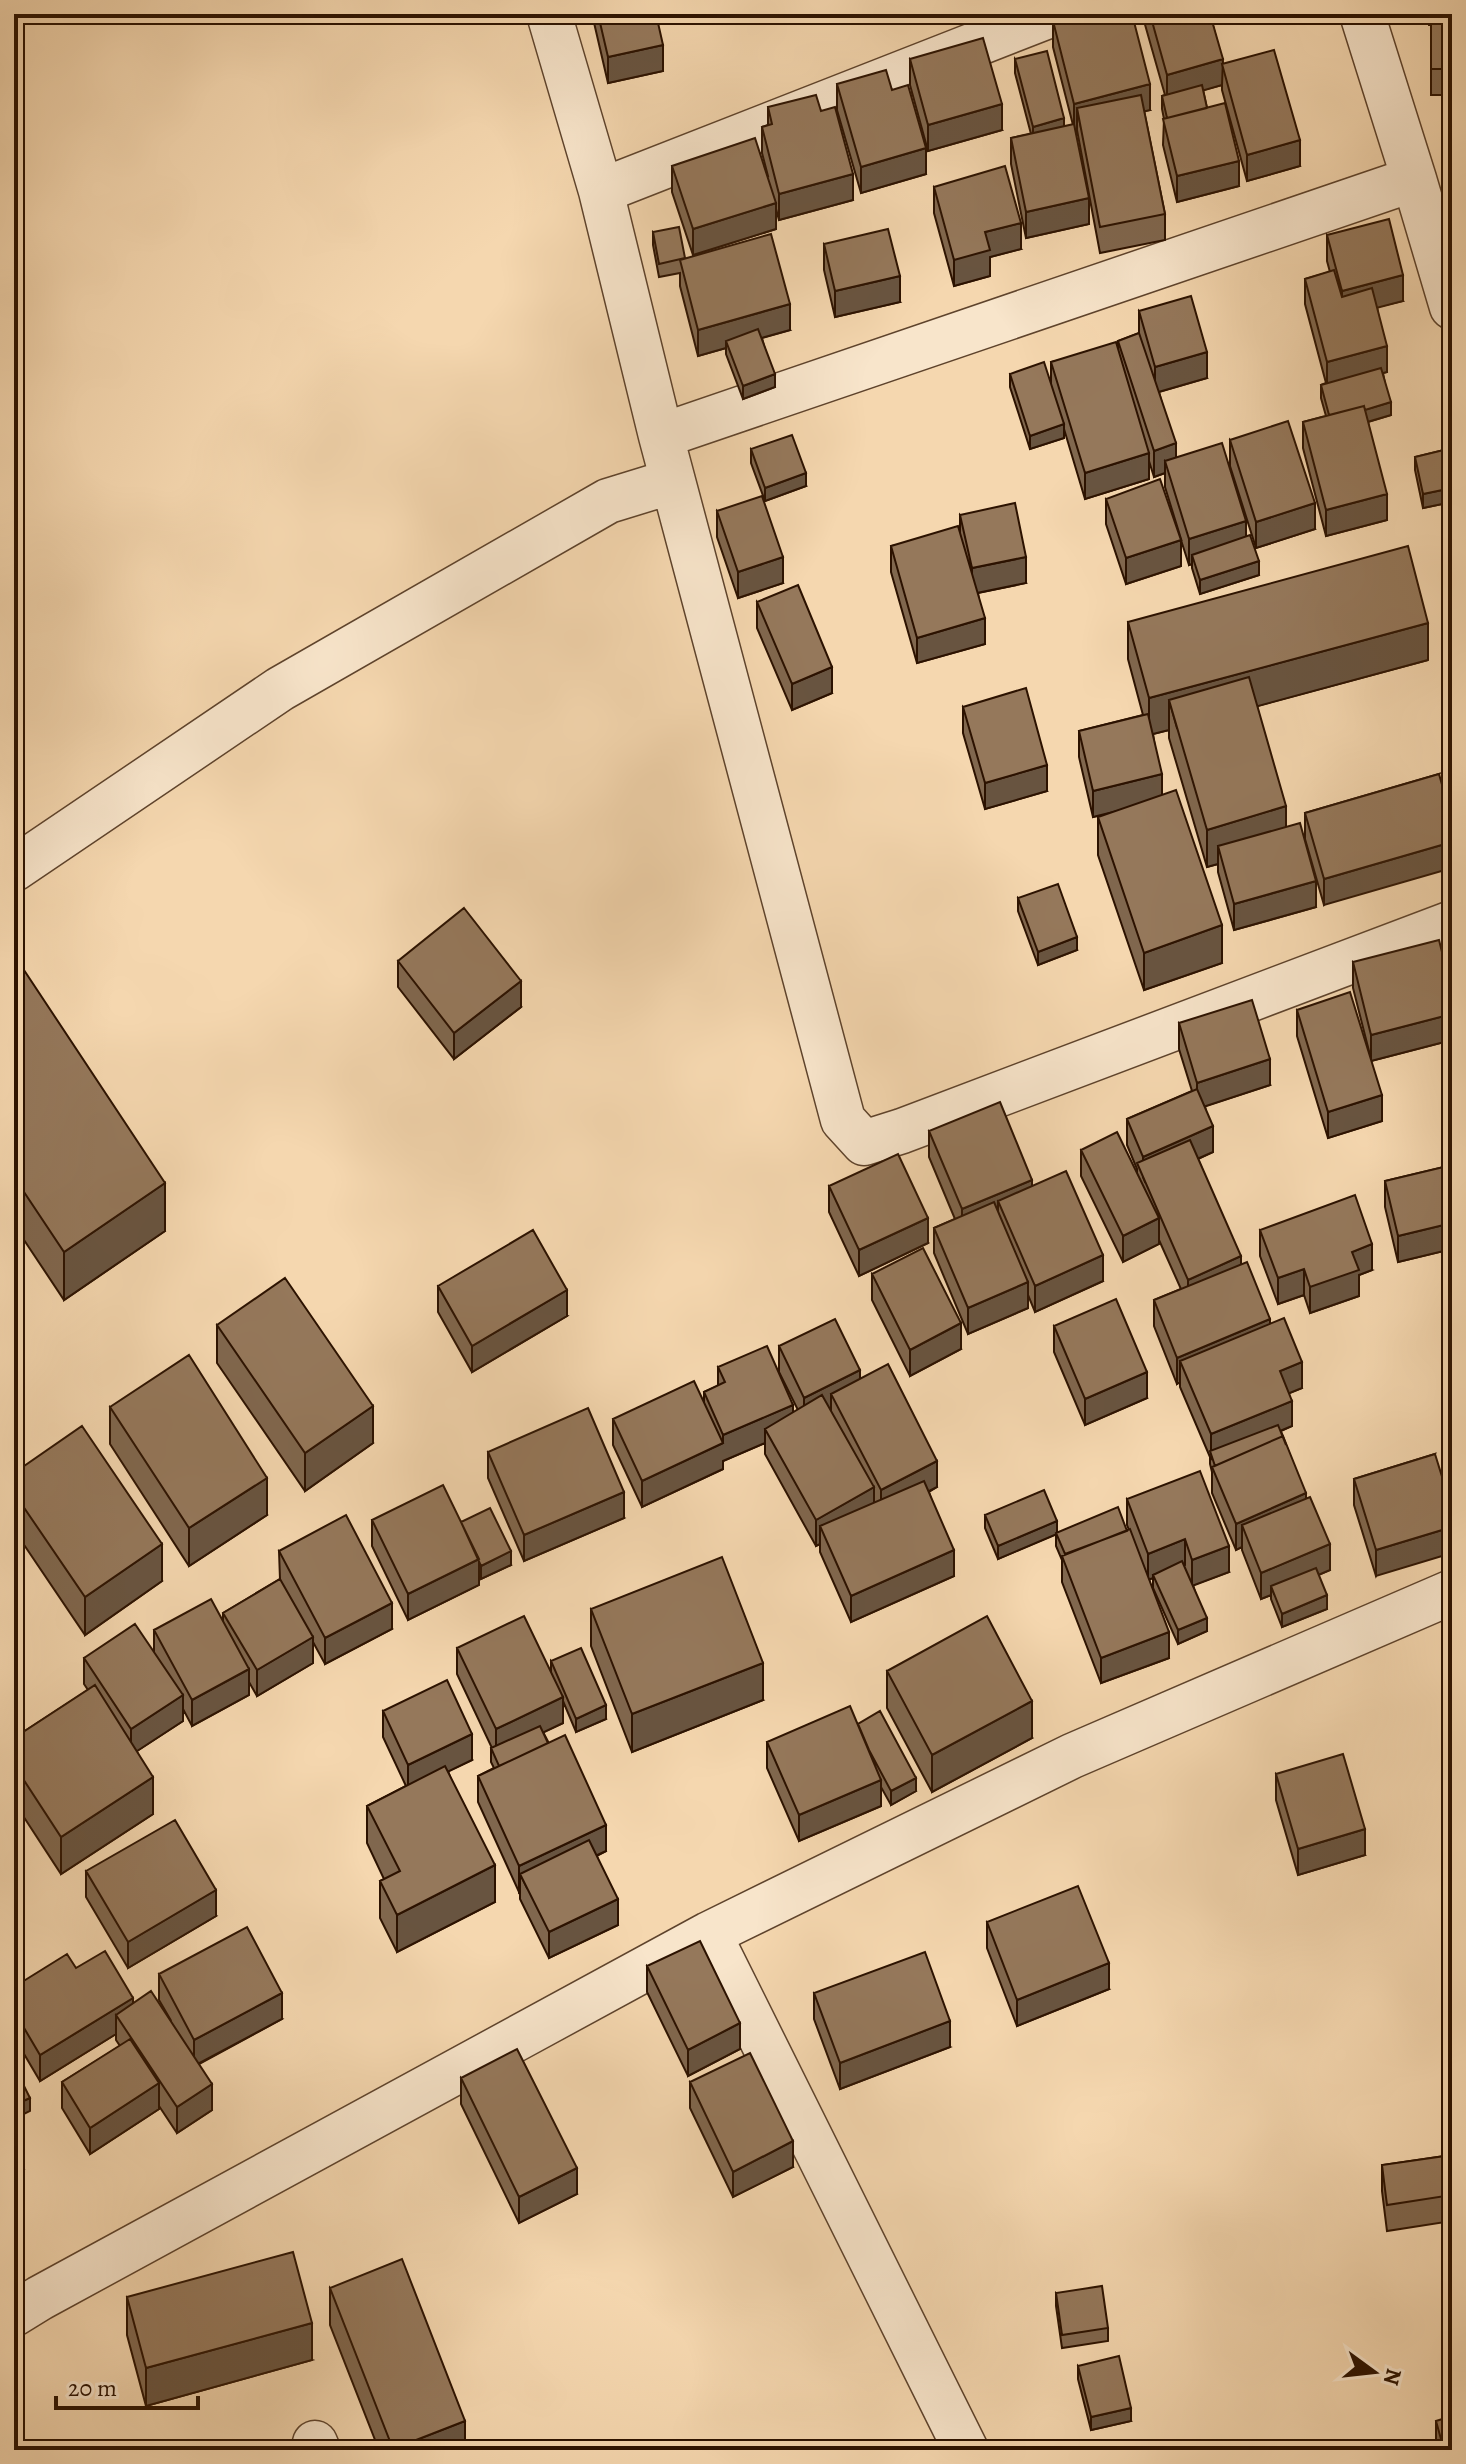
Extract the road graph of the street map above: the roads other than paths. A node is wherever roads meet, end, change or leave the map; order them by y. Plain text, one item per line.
1 (549, 14) edge
2 (1053, 14) edge
3 (1362, 14) edge
4 (1414, 179) junction
5 (601, 191) junction
6 (1452, 307) edge
7 (661, 436) junction
8 (673, 481) junction
9 (14, 869) edge
10 (1452, 923) edge
11 (1452, 1592) edge
12 (709, 1934) junction
13 (14, 2314) edge
14 (966, 2450) edge

1 - 5 street
2 - 5 street
3 - 4 street
4 - 6 street
4 - 7 street
5 - 7 street
7 - 8 street
8 - 9 street
8 - 10 street
11 - 12 street
12 - 13 street
12 - 14 street

